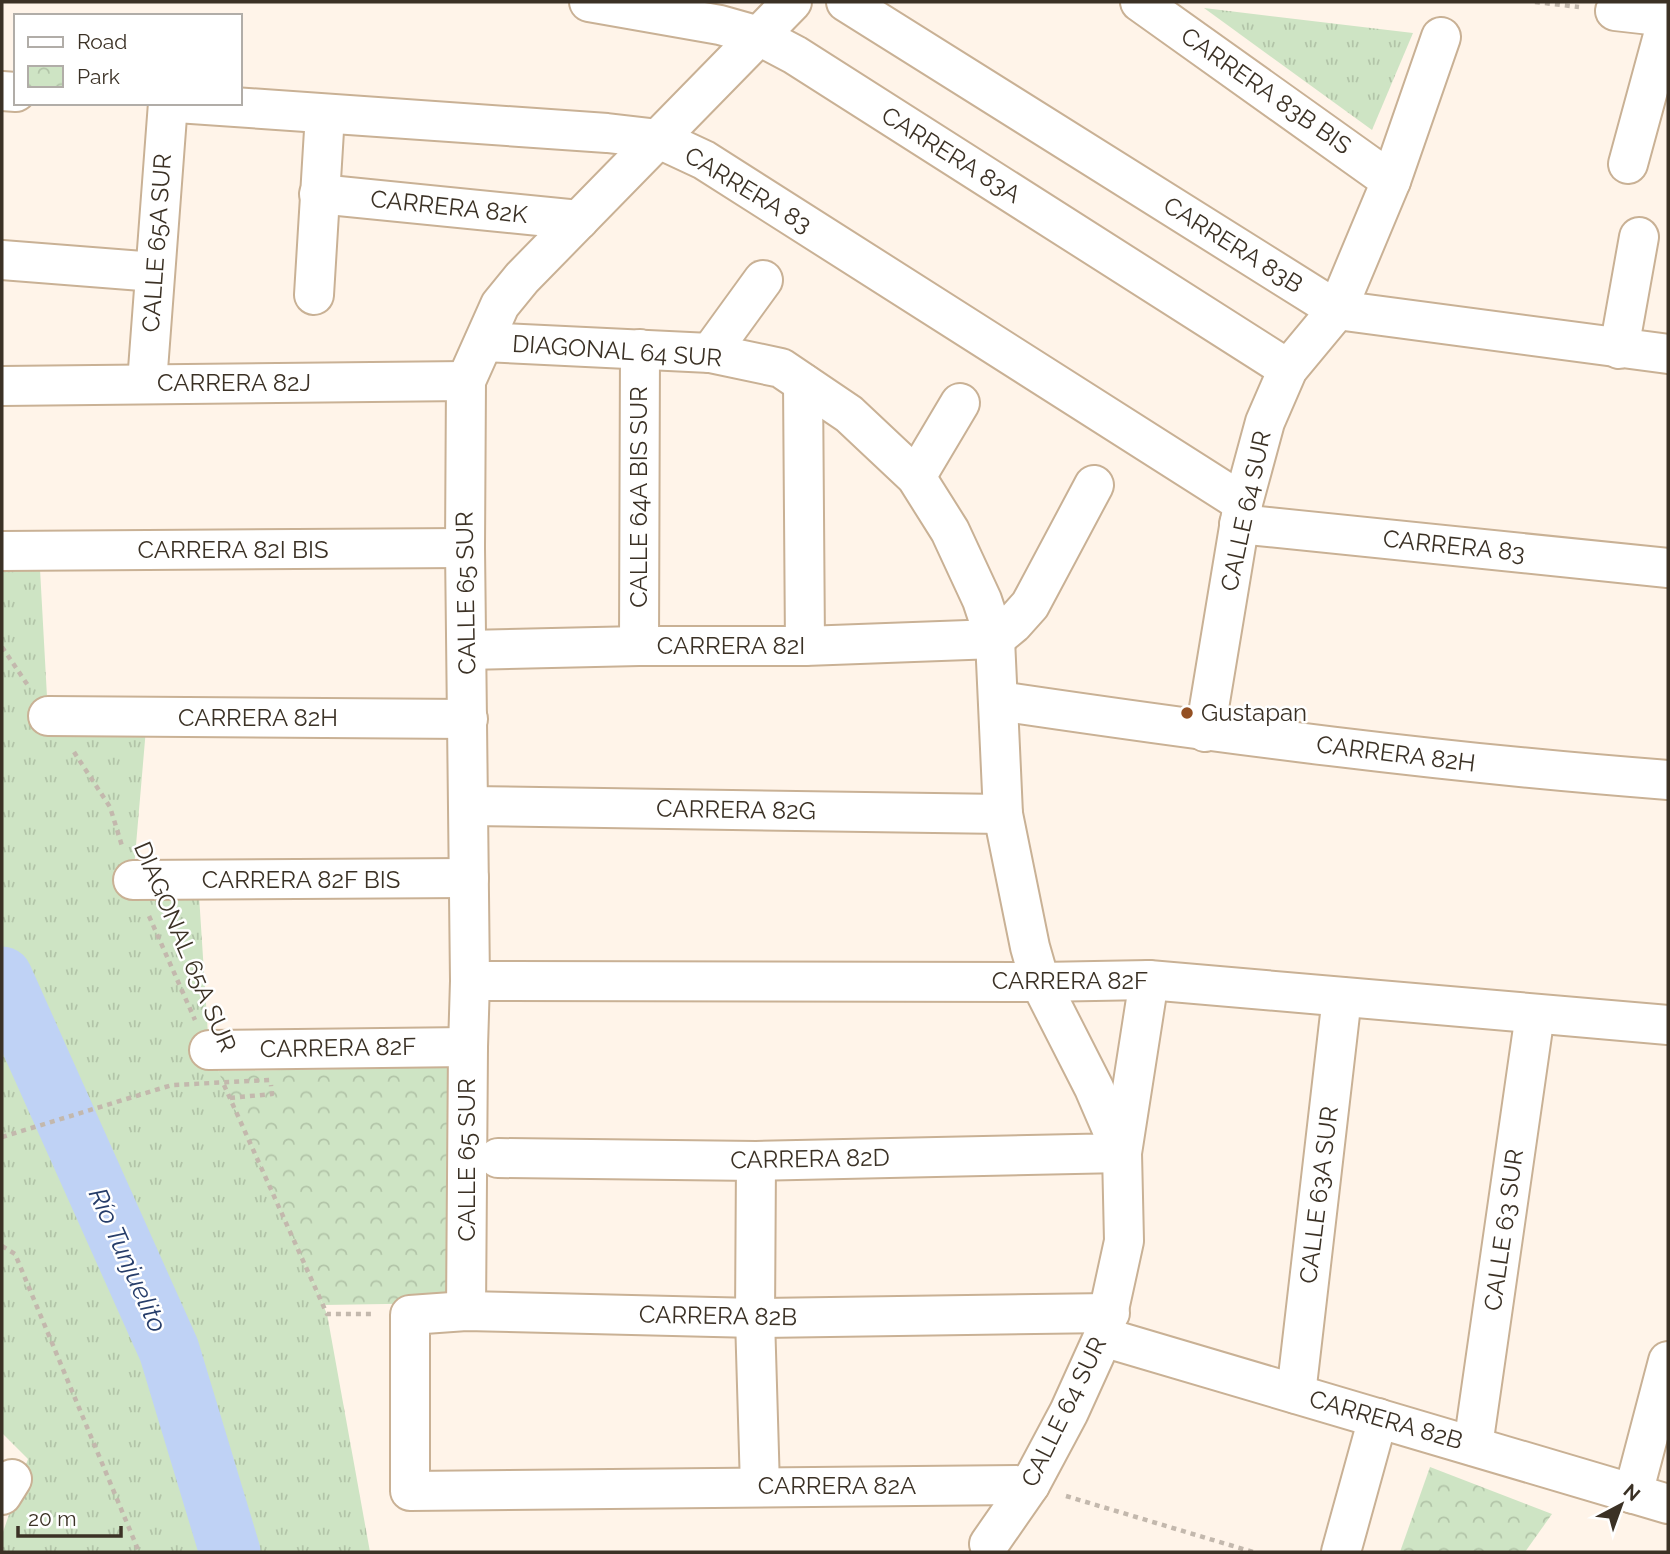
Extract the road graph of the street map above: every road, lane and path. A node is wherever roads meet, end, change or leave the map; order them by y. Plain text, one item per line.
1 (589, 2) edge
2 (792, 2) edge
3 (846, 2) edge
4 (1140, 2) edge
5 (1535, 2) edge
6 (1615, 11) joint
7 (1668, 17) edge
8 (759, 36) junction
9 (1441, 37) dead end
10 (168, 105) edge
11 (204, 105) edge
12 (325, 114) junction
13 (659, 139) junction
14 (1628, 164) dead end
15 (1391, 181) junction
16 (319, 194) junction
17 (579, 220) junction
18 (1639, 237) dead end
19 (2, 260) edge
20 (155, 272) junction
21 (762, 280) dead end
22 (314, 295) dead end
23 (1337, 310) junction
24 (484, 342) junction
25 (640, 349) junction
26 (1619, 349) junction
27 (710, 353) junction
28 (1668, 355) edge
29 (1288, 369) junction
30 (466, 381) junction
31 (147, 383) junction
32 (803, 383) junction
33 (2, 386) edge
34 (960, 403) dead end
35 (916, 477) junction
36 (1094, 485) dead end
37 (1241, 513) junction
38 (465, 548) junction
39 (2, 551) edge
40 (1668, 568) edge
41 (995, 639) junction
42 (639, 646) junction
43 (805, 646) junction
44 (2, 647) edge
45 (467, 650) junction
46 (999, 701) junction
47 (48, 716) junction
48 (468, 719) junction
49 (1205, 732) junction
50 (1668, 780) edge
51 (469, 806) junction
52 (1003, 814) junction
53 (469, 878) junction
54 (133, 880) junction
55 (1149, 979) junction
56 (470, 981) junction
57 (1040, 982) junction
58 (1342, 997) junction
59 (1535, 1014) junction
60 (1668, 1026) edge
61 (467, 1047) junction
62 (209, 1050) junction
63 (230, 1098) junction
64 (2, 1137) edge
65 (1122, 1153) junction
66 (498, 1158) dead end
67 (756, 1161) junction
68 (2, 1245) edge
69 (466, 1311) junction
70 (410, 1315) junction
71 (755, 1318) junction
72 (1106, 1325) junction
73 (1668, 1361) edge
74 (1296, 1394) junction
75 (1378, 1418) junction
76 (1473, 1446) junction
77 (1030, 1485) junction
78 (761, 1487) junction
79 (1651, 1499) edge
80 (989, 1544) dead end
81 (139, 1552) edge
82 (1253, 1552) edge
83 (1341, 1552) edge

1 - 8 street, CARRERA 83A
2 - 8 street, CALLE 65 SUR
3 - 23 street, CARRERA 83B
4 - 15 street, CARRERA 83B BIS
5 - 6 path
6 - 7 street
7 - 14 street
8 - 13 street, CALLE 65 SUR
8 - 29 street, CARRERA 83A
9 - 15 street, CALLE 64 SUR
10 - 20 street, CALLE 65A SUR
11 - 12 street, CARRERA 83
12 - 13 street, CARRERA 83
12 - 16 street
13 - 17 street, CALLE 65 SUR
13 - 37 street, CARRERA 83
15 - 23 street, CALLE 64 SUR
16 - 17 street, CARRERA 82K
16 - 22 street
17 - 24 street, CALLE 65 SUR
18 - 26 street
19 - 20 street
20 - 31 street, CALLE 65A SUR
21 - 27 street
23 - 26 street, CARRERA 83B
23 - 29 street, CALLE 64 SUR
24 - 25 street, DIAGONAL 64 SUR
24 - 30 street, CALLE 65 SUR
25 - 27 street, DIAGONAL 64 SUR
25 - 42 street, CALLE 64A BIS SUR
26 - 28 street, CARRERA 83B
27 - 32 street, DIAGONAL 64 SUR
29 - 37 street, CALLE 64 SUR
30 - 31 street, CARRERA 82J
30 - 38 street, CALLE 65 SUR
31 - 33 street, CARRERA 82J
32 - 35 street, DIAGONAL 64 SUR
32 - 43 street
34 - 35 street
35 - 41 street, DIAGONAL 64 SUR
36 - 41 street
37 - 40 street, CARRERA 83
37 - 49 street, CALLE 64 SUR
38 - 39 street, CARRERA 82I BIS
38 - 45 street, CALLE 65 SUR
41 - 43 street, CARRERA 82I
41 - 46 street, DIAGONAL 64 SUR
42 - 43 street, CARRERA 82I
42 - 45 street, CARRERA 82I
44 - 47 path, DIAGONAL 65A SUR
45 - 48 street, CALLE 65 SUR
46 - 49 street, CARRERA 82H
46 - 52 street, DIAGONAL 64 SUR
47 - 48 street, CARRERA 82H
47 - 54 path, DIAGONAL 65A SUR
48 - 51 street, CALLE 65 SUR
49 - 50 street, CARRERA 82H
51 - 52 street, CARRERA 82G
51 - 53 street, CALLE 65 SUR
52 - 57 street, DIAGONAL 64 SUR
53 - 54 street, CARRERA 82F BIS
53 - 56 street, CALLE 65 SUR
54 - 62 path, DIAGONAL 65A SUR
55 - 57 street, CARRERA 82F
55 - 58 street, CARRERA 82F
55 - 65 street, CALLE 64 SUR
56 - 57 street, CARRERA 82F
56 - 61 street, CALLE 65 SUR
57 - 65 street, DIAGONAL 64 SUR
58 - 59 street, CARRERA 82F
58 - 74 street, CALLE 63A SUR
59 - 60 street, CARRERA 82F
59 - 76 street, CALLE 63 SUR
61 - 62 street, CARRERA 82F
61 - 69 street, CALLE 65 SUR
62 - 63 path, DIAGONAL 65A SUR
63 - 64 path, bridge
63 - 70 path, DIAGONAL 65A SUR
65 - 67 street, CARRERA 82D
65 - 72 street, CALLE 64 SUR
66 - 67 street, CARRERA 82D
67 - 71 street
68 - 81 path
69 - 70 street, CARRERA 82B
69 - 71 street, CARRERA 82B
70 - 78 street, CARRERA 82A
71 - 72 street, CARRERA 82B
71 - 78 street
72 - 74 street, CARRERA 82B
72 - 77 street, CALLE 64 SUR
73 - 79 street
74 - 75 street, CARRERA 82B
75 - 76 street, CARRERA 82B
75 - 83 street
76 - 79 street, CARRERA 82B
77 - 78 street, CARRERA 82A
77 - 80 street, CALLE 64 SUR
77 - 82 path

